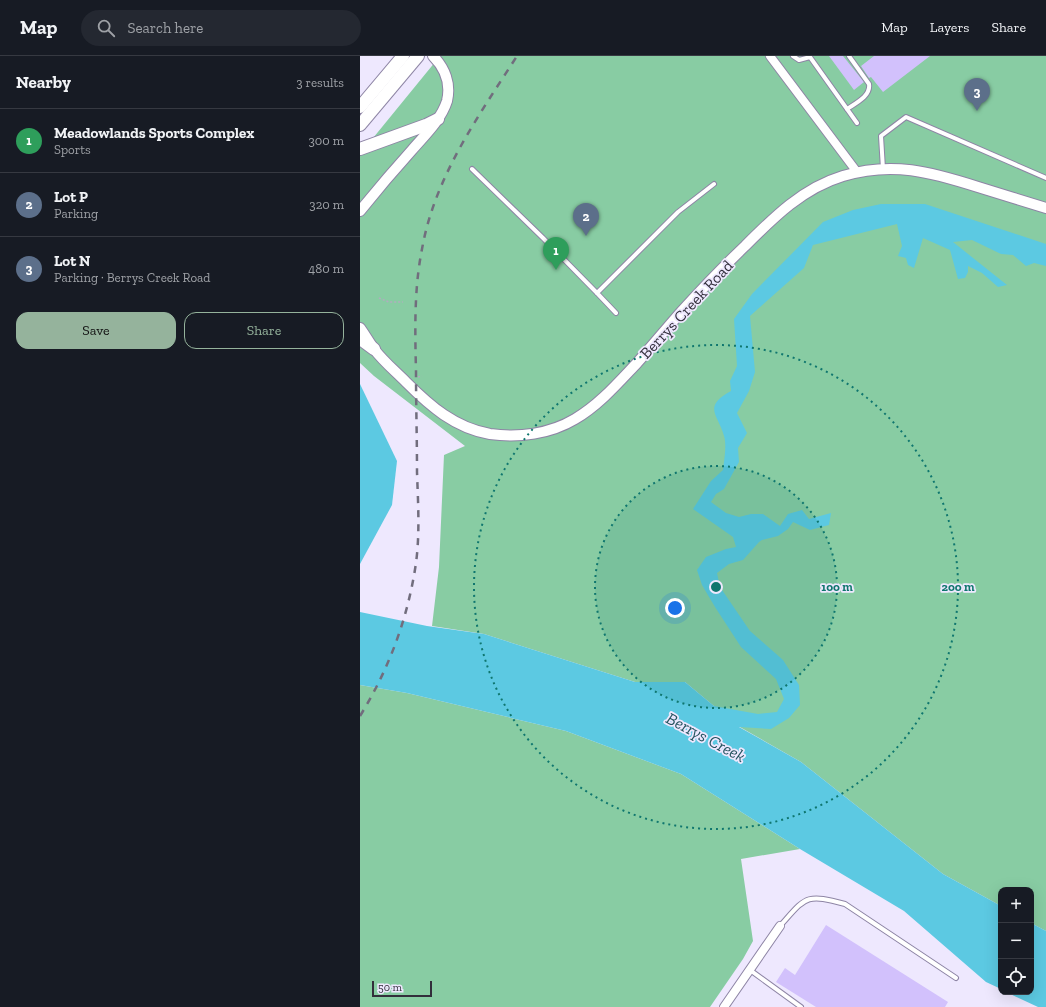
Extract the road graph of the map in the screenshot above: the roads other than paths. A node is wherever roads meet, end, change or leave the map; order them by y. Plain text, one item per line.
1 (403, 56) edge
2 (418, 56) edge
3 (433, 56) edge
4 (770, 56) edge
5 (793, 56) edge
6 (849, 56) edge
7 (360, 107) edge
8 (847, 109) junction
9 (438, 119) junction
10 (857, 123) dead end
11 (360, 125) edge
12 (360, 150) edge
13 (472, 169) dead end
14 (883, 169) junction
15 (857, 172) junction
16 (1046, 178) edge
17 (714, 184) dead end
18 (1046, 208) edge
19 (360, 211) edge
20 (597, 293) junction
21 (616, 313) dead end
22 (360, 328) edge
23 (360, 339) edge
24 (374, 349) junction
25 (780, 926) joint
26 (750, 970) junction
27 (956, 978) dead end
28 (724, 1007) edge
29 (801, 1007) edge

1 - 7 main road
2 - 11 main road
3 - 9 street
4 - 15 street
5 - 8 lane
6 - 8 lane
8 - 10 lane
9 - 12 main road
9 - 19 street
13 - 20 lane
14 - 15 street, Berrys Creek Road
14 - 16 lane
14 - 18 street, Berrys Creek Road
15 - 24 street, Berrys Creek Road
17 - 20 lane
20 - 21 lane
22 - 24 street, Berrys Creek Road
23 - 24 main road
25 - 26 street
25 - 27 lane
26 - 28 street
26 - 29 lane

